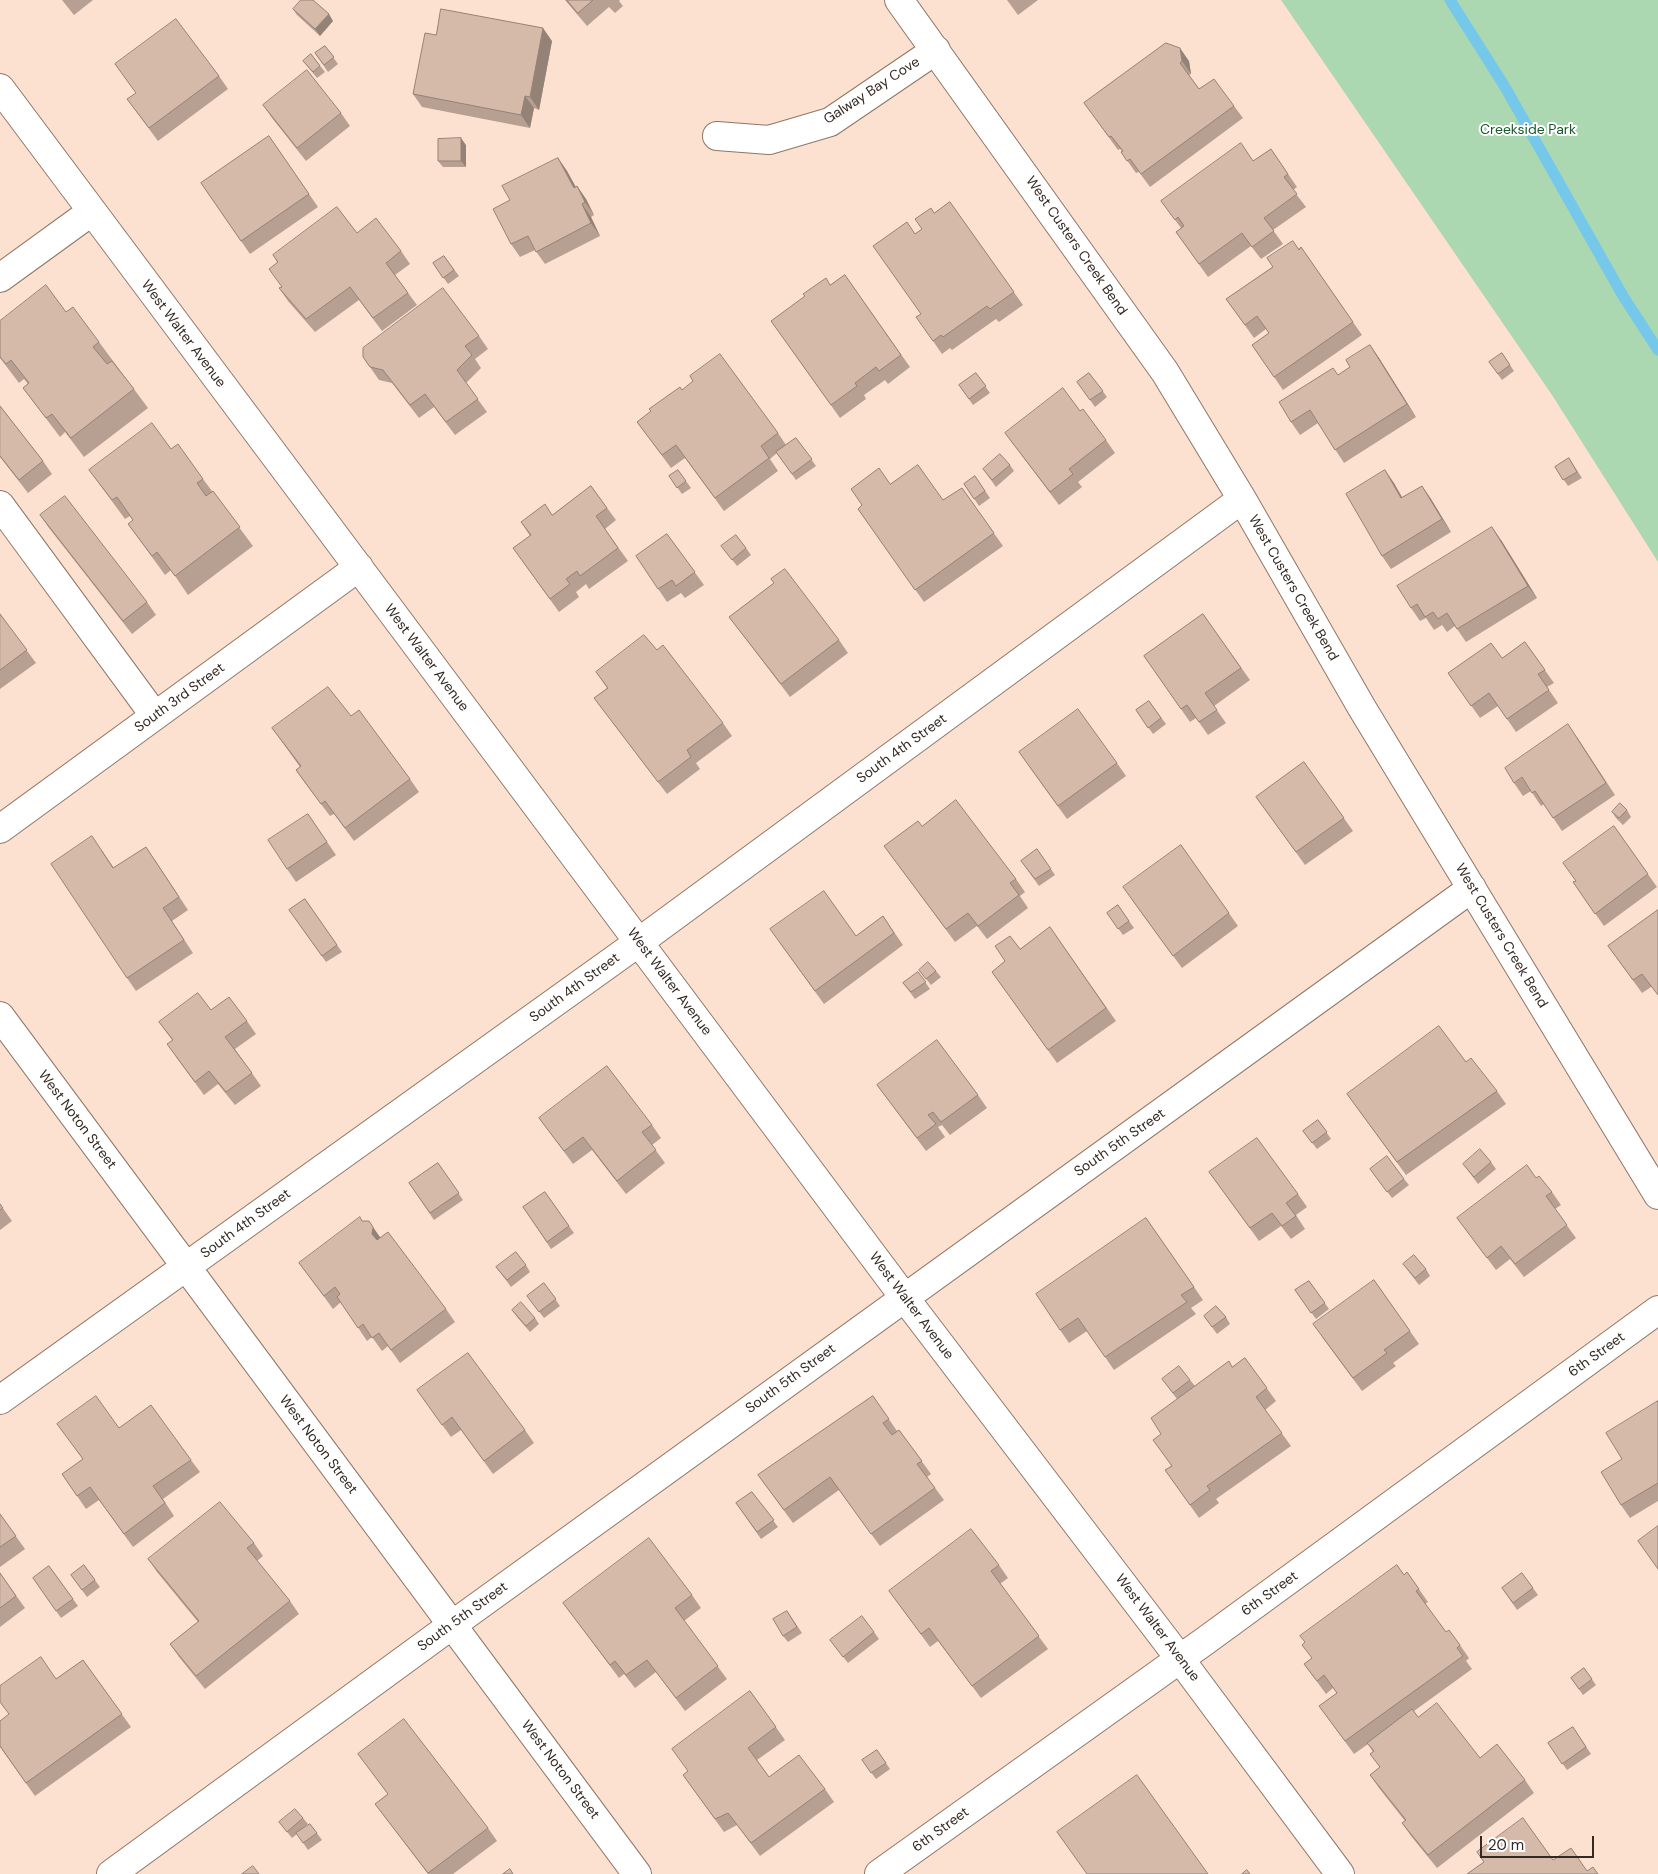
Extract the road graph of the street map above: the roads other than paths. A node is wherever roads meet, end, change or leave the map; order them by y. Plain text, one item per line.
1 (899, 0) edge
2 (936, 50) junction
3 (0, 88) edge
4 (717, 136) dead end
5 (91, 212) junction
6 (0, 278) edge
7 (1242, 499) junction
8 (0, 505) edge
9 (359, 567) junction
10 (155, 716) junction
11 (0, 830) edge
12 (1472, 888) junction
13 (639, 942) junction
14 (0, 1016) edge
15 (1658, 1195) edge
16 (186, 1266) junction
17 (904, 1297) junction
18 (1658, 1310) edge
19 (0, 1400) edge
20 (452, 1625) junction
21 (1180, 1659) junction
22 (111, 1874) edge
23 (637, 1874) edge
24 (879, 1874) edge
25 (1340, 1874) edge

1 - 2 street, West Custers Creek Bend
2 - 4 street, Galway Bay Cove
2 - 7 street, West Custers Creek Bend
3 - 5 street, West Walter Avenue
5 - 6 street
5 - 9 street, West Walter Avenue
7 - 12 street, West Custers Creek Bend
7 - 13 street, South 4th Street
8 - 10 street
9 - 10 street, South 3rd Street
9 - 13 street, West Walter Avenue
10 - 11 street, South 3rd Street
12 - 15 street, West Custers Creek Bend
12 - 17 street, South 5th Street
13 - 16 street, South 4th Street
13 - 17 street, West Walter Avenue
14 - 16 street, West Noton Street
16 - 19 street, South 4th Street
16 - 20 street, West Noton Street
17 - 20 street, South 5th Street
17 - 21 street, West Walter Avenue
18 - 21 street, 6th Street
20 - 22 street, South 5th Street
20 - 23 street, West Noton Street
21 - 24 street, 6th Street
21 - 25 street, West Walter Avenue

